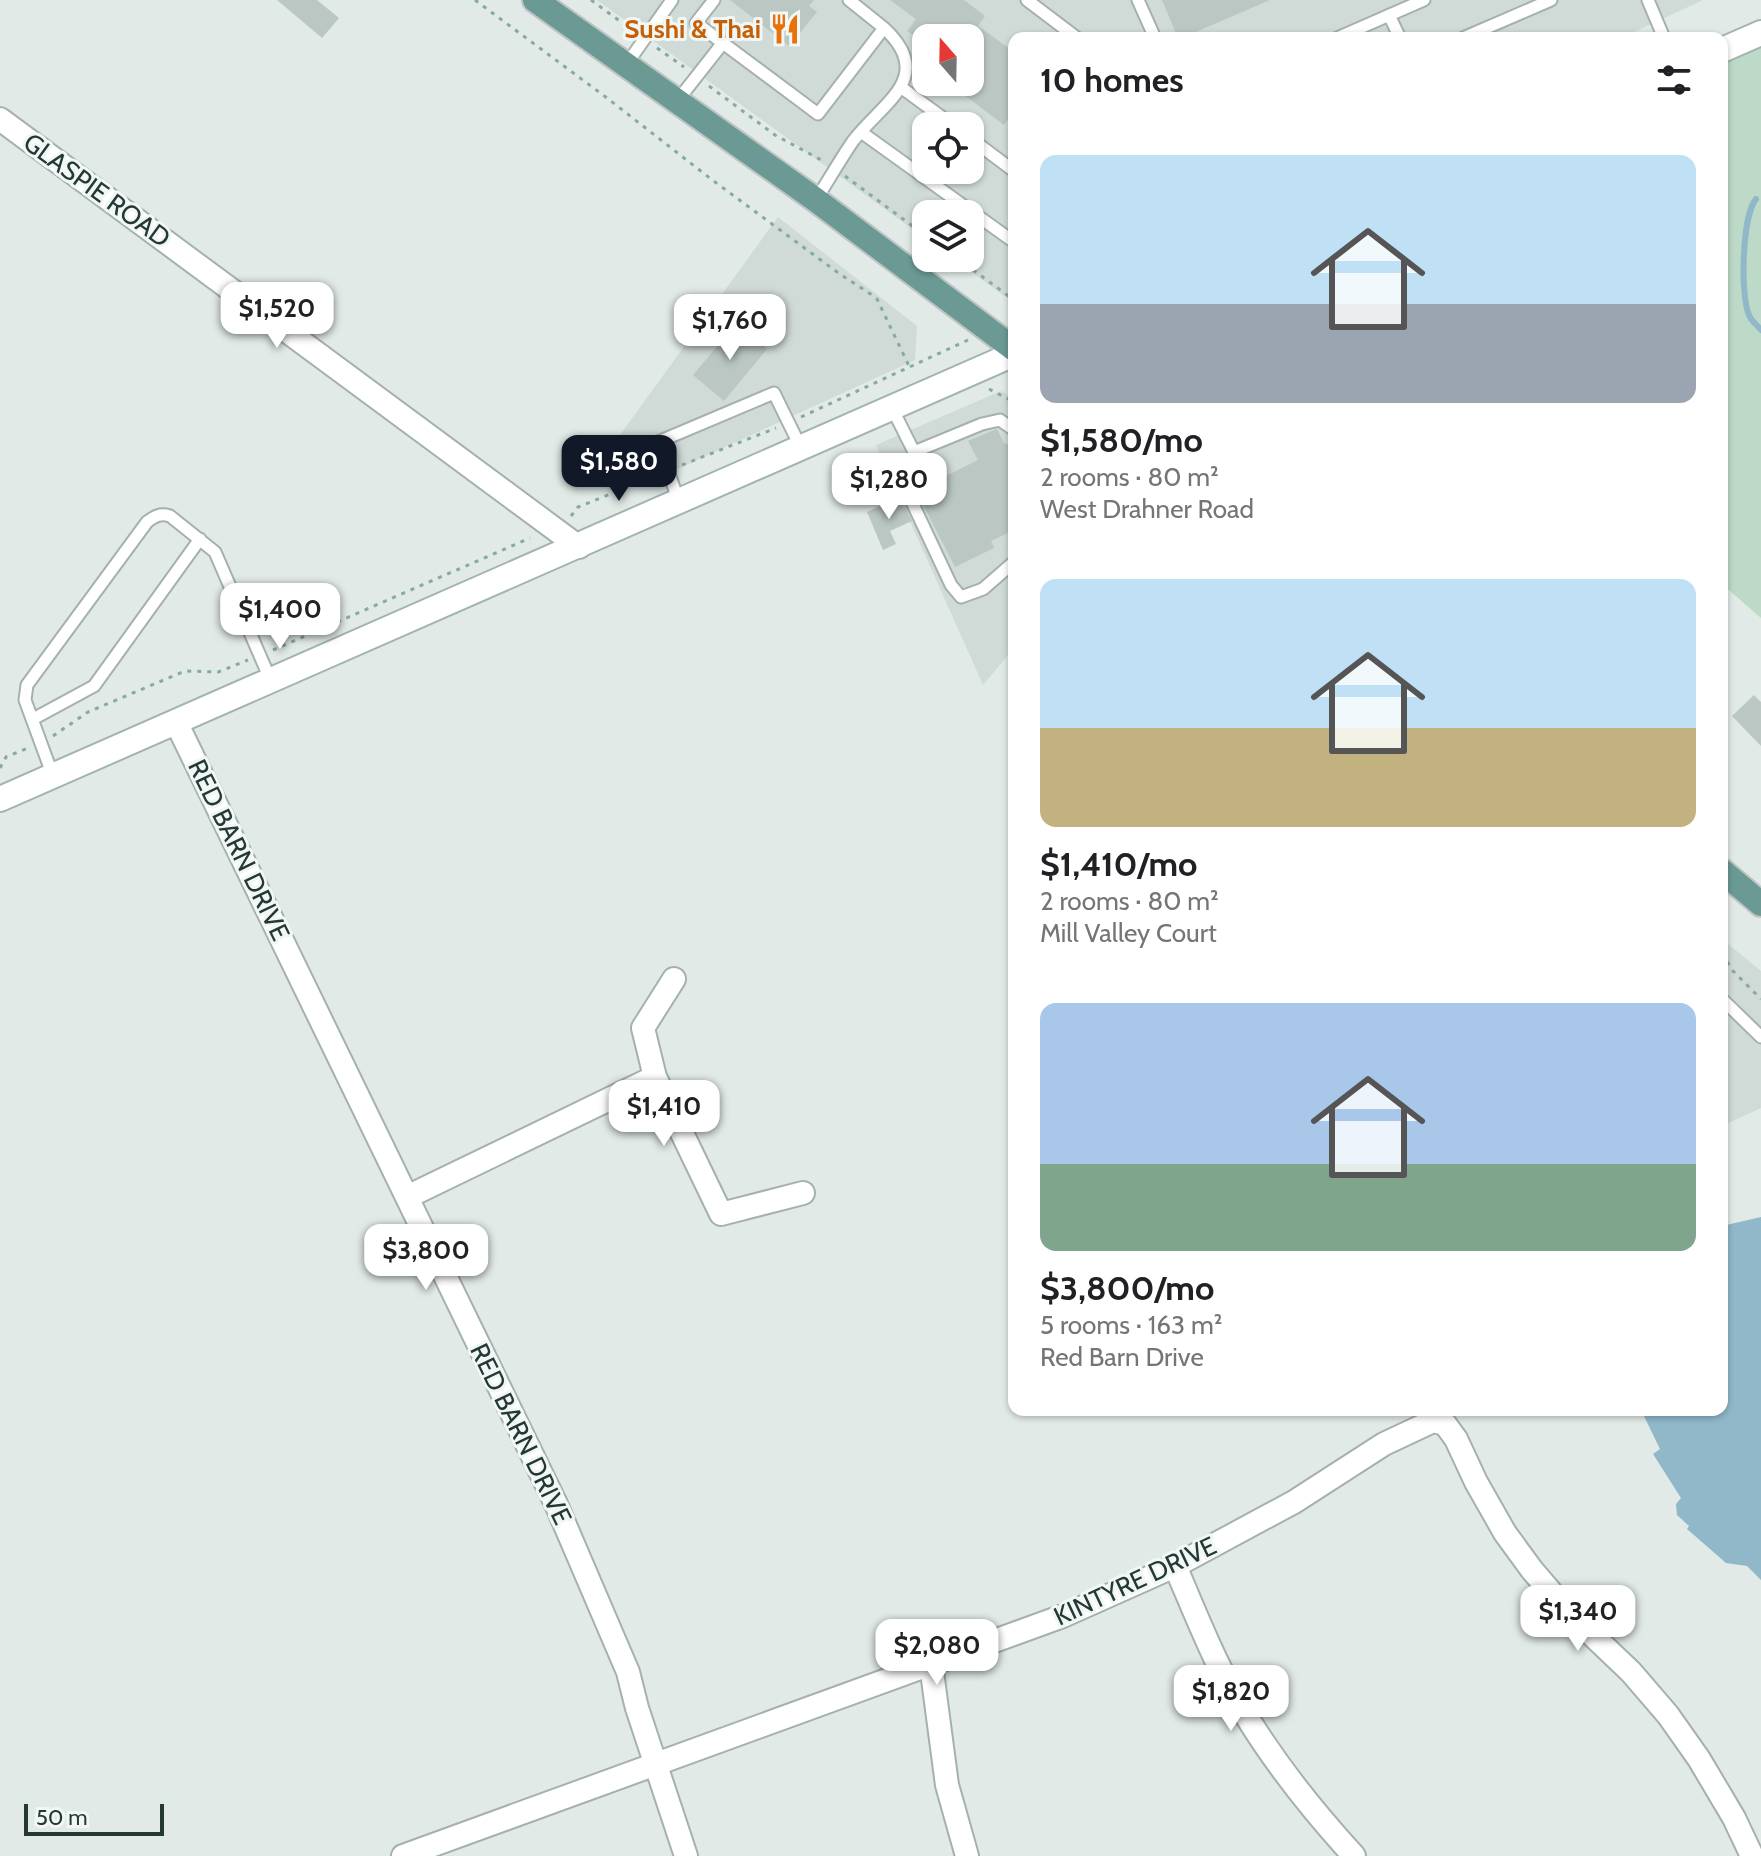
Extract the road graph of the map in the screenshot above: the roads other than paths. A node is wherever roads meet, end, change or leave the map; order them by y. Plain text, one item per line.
1 (535, 0) edge
2 (714, 0) edge
3 (849, 0) edge
4 (1027, 0) edge
5 (1138, 0) edge
6 (1424, 0) edge
7 (1551, 0) edge
8 (1648, 0) edge
9 (670, 1) edge
10 (1389, 15) junction
11 (884, 28) junction
12 (1069, 32) edge
13 (1152, 32) edge
14 (1351, 32) edge
15 (1397, 32) edge
16 (1477, 32) edge
17 (1661, 32) edge
18 (1761, 33) edge
19 (722, 44) junction
20 (1728, 47) edge
21 (626, 65) junction
22 (902, 88) junction
23 (678, 100) junction
24 (935, 112) edge
25 (0, 119) edge
26 (861, 132) junction
27 (984, 148) edge
28 (1008, 166) edge
29 (816, 200) junction
30 (1008, 238) edge
31 (1008, 347) edge
32 (1008, 355) edge
33 (892, 408) junction
34 (1008, 426) edge
35 (801, 448) junction
36 (914, 452) junction
37 (679, 502) junction
38 (200, 539) junction
39 (579, 547) junction
40 (1008, 567) edge
41 (271, 681) junction
42 (33, 719) junction
43 (176, 722) junction
44 (53, 776) junction
45 (0, 799) edge
46 (1728, 876) edge
47 (1761, 904) edge
48 (674, 979) dead end
49 (1728, 1005) edge
50 (1761, 1037) edge
51 (655, 1077) junction
52 (803, 1193) dead end
53 (407, 1197) junction
54 (1175, 1566) junction
55 (931, 1664) junction
56 (657, 1763) junction
57 (403, 1856) edge
58 (686, 1856) edge
59 (967, 1856) edge
60 (1354, 1856) edge
61 (1752, 1856) edge

1 - 21 main road
2 - 19 lane
3 - 11 lane
4 - 12 lane
5 - 13 lane
6 - 10 lane
7 - 16 lane
8 - 17 lane
9 - 21 lane
10 - 14 lane
10 - 15 lane
11 - 19 lane
11 - 22 lane
18 - 20 street
19 - 23 lane
21 - 23 main road
22 - 24 lane
22 - 26 lane
23 - 29 main road
25 - 39 street, GLASPIE ROAD
26 - 29 lane
26 - 30 lane
27 - 28 lane
29 - 31 main road
32 - 33 street
33 - 35 street
33 - 36 lane
34 - 36 lane
35 - 37 street
35 - 37 lane
36 - 40 lane
37 - 39 street
38 - 41 lane
38 - 42 lane
38 - 42 lane
39 - 41 street
41 - 43 street
42 - 44 lane
43 - 44 street
43 - 53 street, RED BARN DRIVE
44 - 45 street
46 - 47 main road
48 - 51 street
49 - 50 lane
51 - 52 street
51 - 53 street
53 - 56 street, RED BARN DRIVE
54 - 55 street, KINTYRE DRIVE
54 - 60 street
54 - 61 street, KINTYRE DRIVE
55 - 56 street, KINTYRE DRIVE
55 - 59 street
56 - 57 street, KINTYRE DRIVE
56 - 58 street, RED BARN DRIVE

